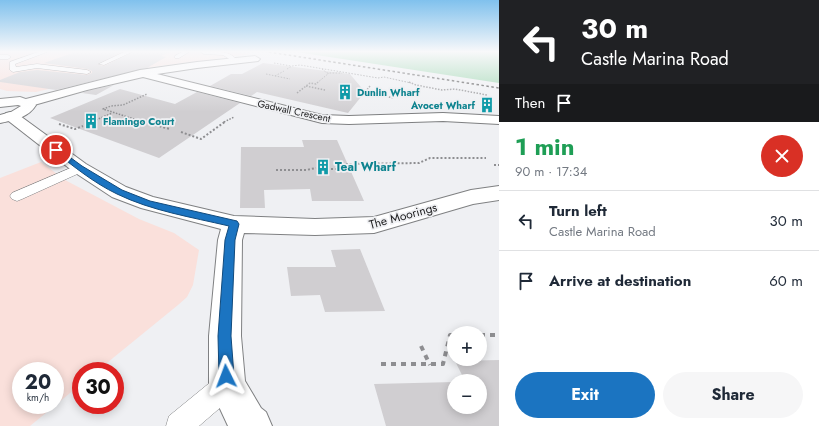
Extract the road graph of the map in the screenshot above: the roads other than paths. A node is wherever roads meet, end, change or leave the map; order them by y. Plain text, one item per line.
1 (147, 72) edge
2 (140, 73) junction
3 (4, 113) edge
4 (499, 120) edge
5 (80, 168) junction
6 (499, 193) edge
7 (17, 196) dead end
8 (234, 224) junction
9 (227, 385) junction
10 (178, 426) edge
11 (252, 426) edge

1 - 2 street
2 - 3 street
2 - 4 street, Gadwall Crescent
3 - 5 street, The Moorings
5 - 7 lane
5 - 8 street, The Moorings
6 - 8 street, The Moorings
8 - 9 street
9 - 10 lane
9 - 11 street

